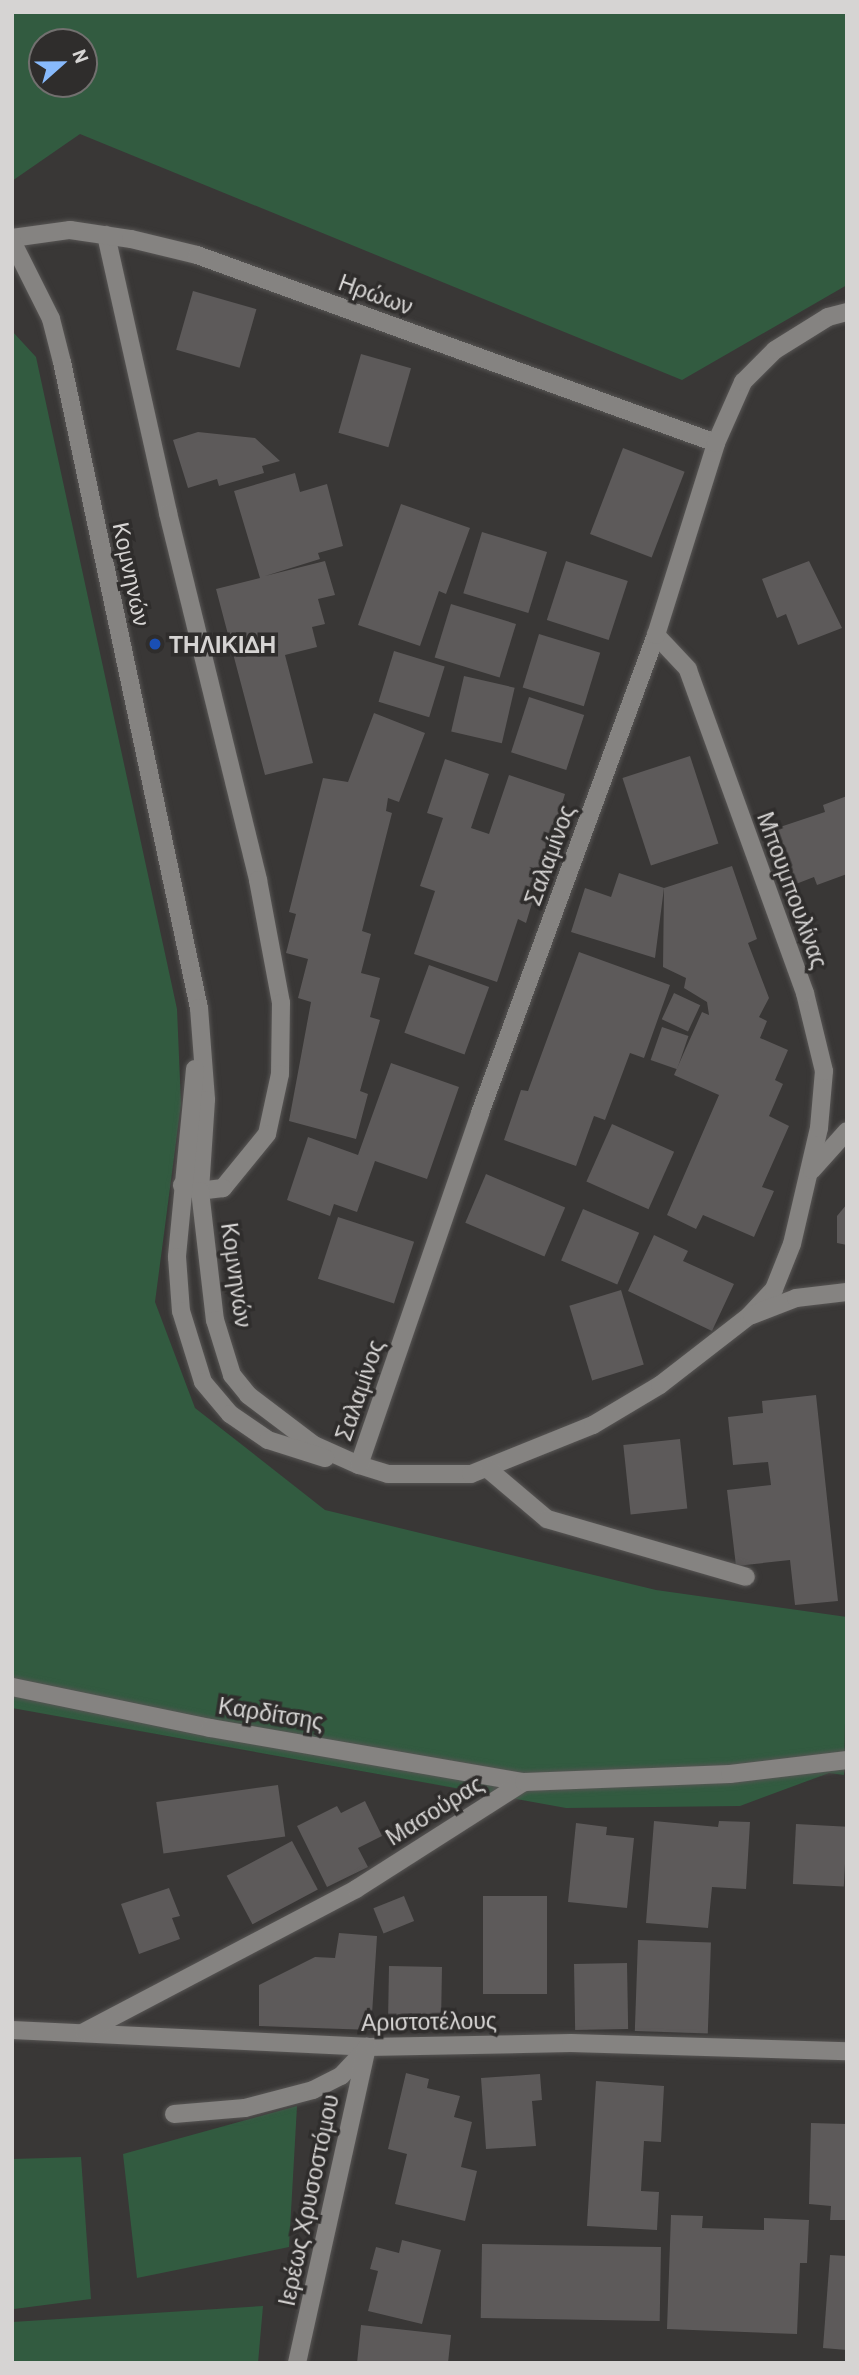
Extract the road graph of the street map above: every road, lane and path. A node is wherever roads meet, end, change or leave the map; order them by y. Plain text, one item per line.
1 (106, 234) junction
2 (12, 239) edge
3 (847, 312) edge
4 (716, 443) junction
5 (656, 635) junction
6 (199, 1008) junction
7 (847, 1131) edge
8 (810, 1173) junction
9 (182, 1185) junction
10 (200, 1191) junction
11 (847, 1292) edge
12 (749, 1316) junction
13 (359, 1465) junction
14 (489, 1470) junction
15 (746, 1577) dead end
16 (12, 1687) edge
17 (847, 1760) edge
18 (524, 1782) junction
19 (12, 2030) edge
20 (83, 2032) junction
21 (367, 2047) junction
22 (847, 2051) edge
23 (174, 2114) dead end
24 (297, 2363) edge

1 - 2 street, Ηρώων
1 - 4 street, Ηρώων
1 - 10 street
2 - 6 street, Κομνηνών
3 - 4 street, Σαλαμίνος
4 - 5 street, Σαλαμίνος
5 - 8 street, Μπουμπουλίνας
5 - 13 street, Σαλαμίνος
6 - 9 street, Κομνηνών
6 - 10 street, Κομνηνών
7 - 8 street
8 - 12 street, Μπουμπουλίνας
9 - 10 street
9 - 13 street, Κομνηνών
10 - 13 street, Κομνηνών
11 - 12 street
12 - 14 street, Μπουμπουλίνας
13 - 14 street, Μπουμπουλίνας
14 - 15 street
16 - 18 street, Καρδίτσης
17 - 18 street
18 - 20 street, Μασούρας
19 - 20 street, Αριστοτέλους
20 - 21 street, Αριστοτέλους
21 - 22 street, Αριστοτέλους
21 - 23 street
21 - 24 street, Ιερέως Χρυσοστόμου

